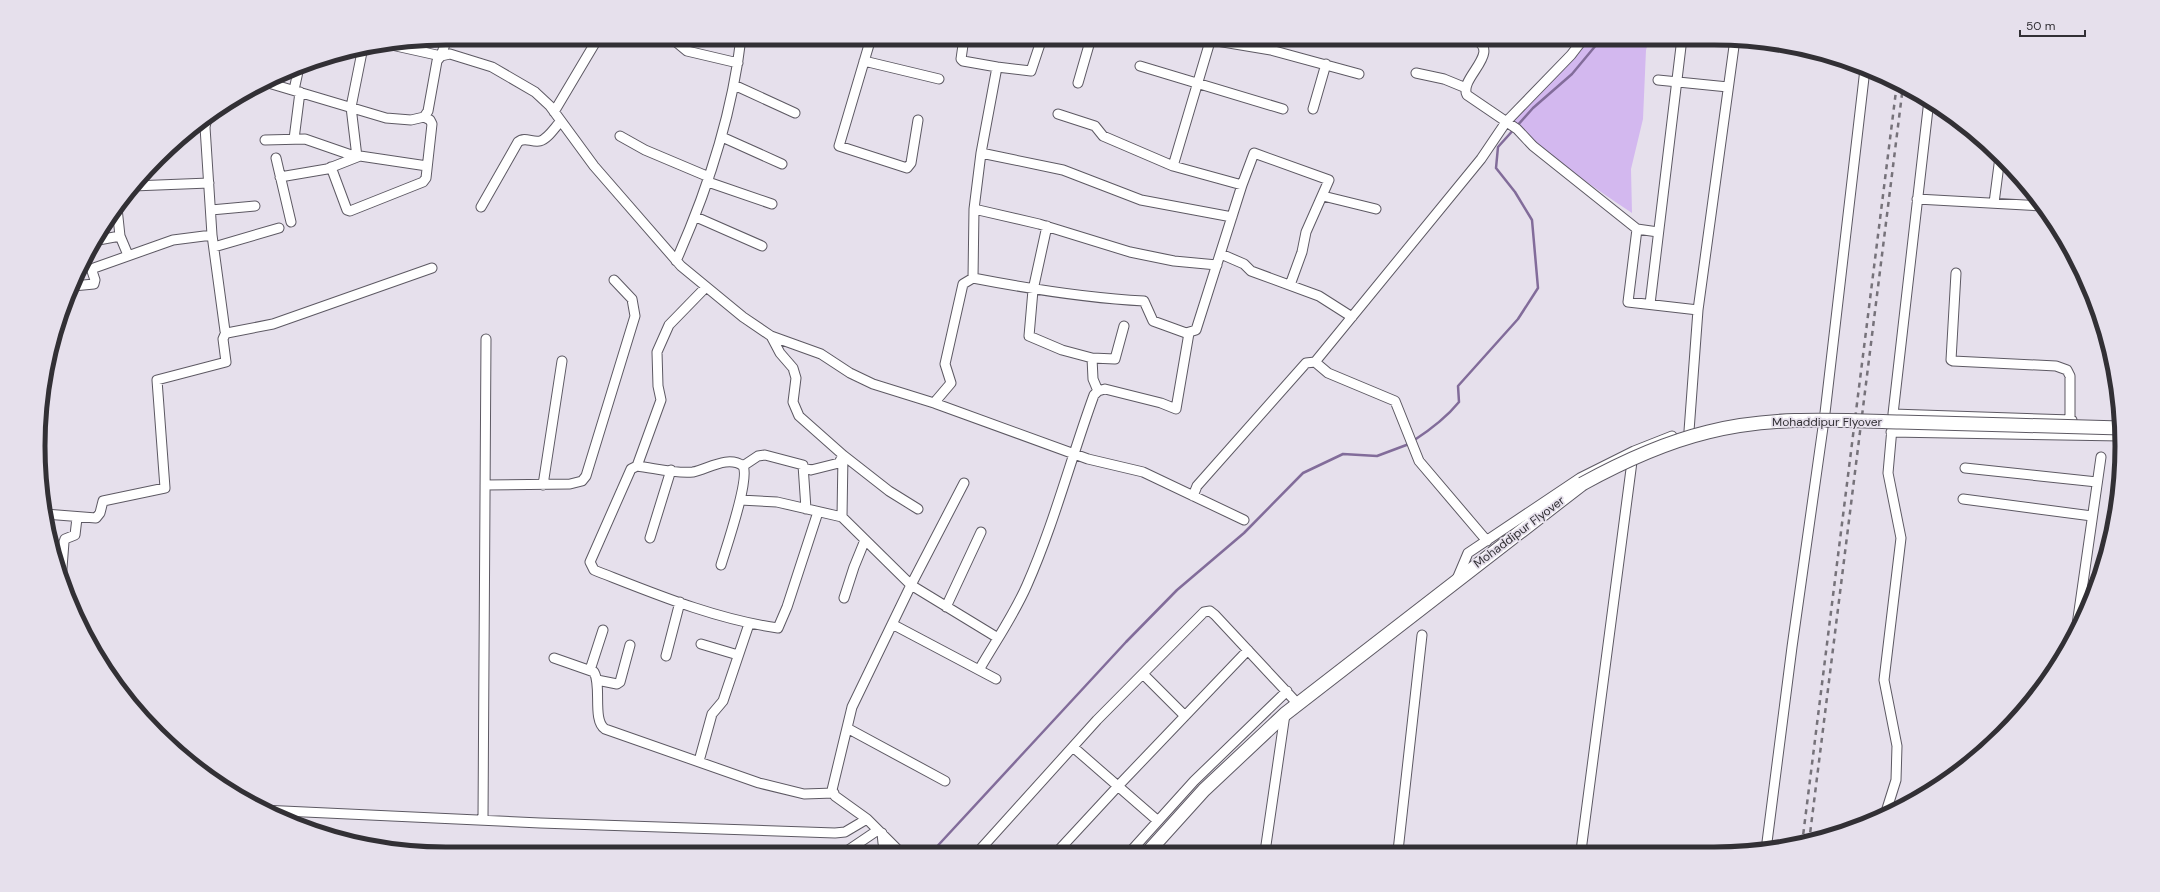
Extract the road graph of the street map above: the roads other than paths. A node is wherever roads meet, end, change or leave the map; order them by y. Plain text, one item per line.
1 (445, 45) edge
2 (594, 45) edge
3 (684, 45) edge
4 (740, 45) edge
5 (869, 45) edge
6 (963, 45) edge
7 (1040, 45) edge
8 (1089, 45) edge
9 (1209, 45) edge
10 (1244, 45) edge
11 (1482, 45) edge
12 (1579, 45) edge
13 (1681, 45) edge
14 (1734, 46) edge
15 (409, 47) edge
16 (362, 54) edge
17 (441, 56) junction
18 (864, 60) junction
19 (738, 63) junction
20 (1326, 64) junction
21 (1140, 66) dead end
22 (997, 67) junction
23 (1416, 73) dead end
24 (298, 74) edge
25 (1359, 74) dead end
26 (1864, 75) edge
27 (939, 79) dead end
28 (1658, 80) dead end
29 (1676, 82) junction
30 (1078, 83) dead end
31 (273, 84) edge
32 (734, 85) junction
33 (1198, 85) junction
34 (1728, 87) junction
35 (1466, 88) junction
36 (297, 91) junction
37 (351, 107) junction
38 (1928, 107) edge
39 (1314, 108) dead end
40 (1283, 109) dead end
41 (554, 112) junction
42 (796, 113) dead end
43 (1058, 114) dead end
44 (424, 117) junction
45 (918, 120) dead end
46 (561, 121) junction
47 (1507, 123) junction
48 (205, 126) edge
49 (620, 136) dead end
50 (294, 138) junction
51 (722, 138) junction
52 (264, 140) dead end
53 (981, 153) junction
54 (357, 156) junction
55 (276, 158) dead end
56 (1999, 163) edge
57 (782, 164) dead end
58 (427, 166) junction
59 (1173, 166) junction
60 (331, 167) junction
61 (280, 177) junction
62 (709, 180) junction
63 (209, 183) junction
64 (1242, 185) junction
65 (142, 186) edge
66 (1323, 196) junction
67 (1917, 199) junction
68 (1994, 203) junction
69 (772, 204) dead end
70 (2034, 205) edge
71 (255, 206) dead end
72 (481, 206) dead end
73 (974, 209) junction
74 (211, 210) junction
75 (1376, 210) dead end
76 (118, 216) edge
77 (696, 217) junction
78 (1232, 217) junction
79 (291, 222) dead end
80 (1047, 226) junction
81 (279, 228) dead end
82 (1637, 229) junction
83 (1658, 232) junction
84 (212, 235) junction
85 (120, 236) junction
86 (102, 240) edge
87 (762, 246) dead end
88 (214, 247) junction
89 (1221, 254) junction
90 (128, 255) junction
91 (676, 261) junction
92 (1218, 265) junction
93 (432, 268) dead end
94 (1956, 273) dead end
95 (973, 278) junction
96 (614, 280) dead end
97 (1290, 285) junction
98 (79, 286) edge
99 (706, 287) junction
100 (1033, 290) junction
101 (1650, 304) junction
102 (1698, 310) junction
103 (1352, 317) junction
104 (1124, 326) dead end
105 (226, 332) junction
106 (1189, 333) junction
107 (771, 336) junction
108 (486, 339) dead end
109 (1092, 358) junction
110 (562, 361) dead end
111 (1315, 362) junction
112 (1098, 391) junction
113 (934, 403) junction
114 (1893, 414) junction
115 (1825, 415) junction
116 (2070, 420) junction
117 (2114, 422) edge
118 (1839, 425) dead end
119 (1873, 427) dead end
120 (2114, 428) edge
121 (1689, 431) junction
122 (1891, 432) junction
123 (2115, 436) edge
124 (1634, 451) junction
125 (1072, 453) junction
126 (843, 455) junction
127 (2101, 458) dead end
128 (637, 466) junction
129 (743, 466) junction
130 (804, 468) junction
131 (1965, 468) dead end
132 (671, 470) junction
133 (2097, 482) junction
134 (964, 483) dead end
135 (485, 485) junction
136 (543, 485) junction
137 (1192, 496) junction
138 (1963, 499) dead end
139 (740, 500) junction
140 (806, 509) junction
141 (918, 509) dead end
142 (818, 512) junction
143 (51, 515) edge
144 (2092, 516) junction
145 (77, 518) junction
146 (842, 518) junction
147 (1244, 520) dead end
148 (981, 532) dead end
149 (650, 538) dead end
150 (865, 540) junction
151 (1487, 540) junction
152 (62, 562) edge
153 (721, 565) dead end
154 (1457, 579) junction
155 (911, 585) junction
156 (844, 598) dead end
157 (680, 602) junction
158 (946, 607) junction
159 (2079, 611) edge
160 (749, 624) junction
161 (892, 624) junction
162 (603, 630) dead end
163 (1422, 635) dead end
164 (998, 638) junction
165 (701, 644) dead end
166 (630, 645) dead end
167 (1248, 650) junction
168 (738, 655) junction
169 (666, 656) dead end
170 (554, 658) dead end
171 (590, 670) junction
172 (978, 670) junction
173 (1143, 674) junction
174 (597, 680) junction
175 (996, 680) dead end
176 (1287, 691) junction
177 (1298, 704) junction
178 (1285, 714) junction
179 (1184, 716) junction
180 (847, 728) junction
181 (1073, 746) junction
182 (700, 761) junction
183 (945, 781) dead end
184 (1118, 785) junction
185 (834, 793) junction
186 (1888, 807) edge
187 (280, 811) edge
188 (482, 819) junction
189 (867, 819) junction
190 (1158, 821) junction
191 (880, 831) junction
192 (1767, 844) edge
193 (854, 847) edge
194 (885, 847) edge
195 (896, 847) edge
196 (982, 847) edge
197 (1062, 847) edge
198 (1135, 847) edge
199 (1153, 847) edge
200 (1266, 847) edge
201 (1399, 847) edge
202 (1582, 847) edge

1 - 17 street
2 - 41 street
3 - 19 street
4 - 19 street
5 - 18 street
6 - 22 street
7 - 22 street
8 - 30 street
9 - 33 street
10 - 20 street
11 - 35 street
12 - 47 street
13 - 29 street
14 - 34 street
15 - 17 street
16 - 37 street
17 - 41 street
17 - 44 street
18 - 27 street
18 - 45 street
19 - 32 street
20 - 25 street
20 - 39 street
21 - 33 street
22 - 53 street
23 - 35 street
24 - 36 street
26 - 115 street
28 - 29 street
29 - 34 street
29 - 83 street
31 - 36 street
32 - 42 street
32 - 51 street
33 - 40 street
33 - 59 street
34 - 102 street
35 - 47 street
36 - 37 street
36 - 50 street
37 - 44 street
37 - 54 street
38 - 67 street
41 - 46 street
43 - 59 street
44 - 58 street
46 - 72 street
46 - 91 street
47 - 82 street
47 - 103 street
48 - 63 street
49 - 62 street
50 - 52 street
50 - 54 street
51 - 57 street
51 - 62 street
53 - 73 street
53 - 78 street
54 - 58 street
54 - 60 street
55 - 61 street
56 - 68 street
58 - 60 street
59 - 64 street
60 - 61 street
61 - 79 street
62 - 69 street
62 - 77 street
63 - 65 street
63 - 74 street
64 - 66 street
64 - 78 street
66 - 75 street
66 - 97 street
67 - 68 street
67 - 114 street
68 - 70 street
71 - 74 street
73 - 80 street
73 - 95 street
74 - 84 street
76 - 85 street
77 - 87 street
77 - 91 street
78 - 89 street
80 - 92 street
80 - 100 street
81 - 88 street
82 - 83 street
82 - 101 street
83 - 101 street
84 - 88 street
84 - 90 street
85 - 86 street
85 - 90 street
88 - 105 street
89 - 92 street
89 - 97 street
90 - 98 street
91 - 99 street
92 - 106 street
93 - 105 street
94 - 116 street
95 - 100 street
95 - 113 street
96 - 136 street
97 - 103 street
99 - 107 street
99 - 128 street
100 - 106 street
100 - 109 street
101 - 102 street
102 - 121 street
103 - 111 street
104 - 109 street
105 - 145 street
106 - 112 street
107 - 113 street
107 - 126 street
108 - 135 street
109 - 112 street
110 - 136 street
111 - 137 street
111 - 151 street
112 - 125 street
113 - 125 street
114 - 116 street
114 - 122 street
115 - 121 street
115 - 192 street
116 - 117 street
118 - 119 street
120 - 154 highway, Mohaddipur Flyover, bridge
121 - 124 street
122 - 123 street
122 - 186 street
124 - 151 street
124 - 202 street
125 - 137 street
125 - 164 street
126 - 130 street
126 - 141 street
126 - 146 street
127 - 133 street
128 - 132 street
128 - 157 street
129 - 130 street
129 - 132 street
129 - 139 street
130 - 140 street
131 - 133 street
132 - 149 street
133 - 144 street
134 - 155 street
135 - 136 street
135 - 188 street
137 - 147 street
138 - 144 street
139 - 140 street
139 - 153 street
140 - 142 street
142 - 146 street
142 - 160 street
143 - 145 street
144 - 159 street
145 - 152 street
146 - 150 street
148 - 158 street
150 - 155 street
150 - 156 street
151 - 154 street
154 - 177 highway, Mohaddipur Flyover
155 - 158 street
155 - 161 street
157 - 160 street
157 - 169 street
158 - 164 street
160 - 168 street
161 - 172 street
161 - 180 street
162 - 171 street
163 - 201 street
164 - 172 street
165 - 168 street
166 - 174 street
167 - 173 street
167 - 176 street
167 - 179 street
168 - 182 street
170 - 171 street
171 - 174 street
172 - 175 street
173 - 179 street
173 - 181 street
174 - 182 street
176 - 177 street
176 - 190 street
177 - 178 highway, Mohaddipur Flyover
178 - 199 highway, Mohaddipur Flyover
178 - 200 street
179 - 184 street
180 - 183 street
180 - 185 street
181 - 184 street
181 - 196 street
182 - 185 street
184 - 190 street
184 - 197 street
185 - 189 street
187 - 188 street
188 - 189 street
189 - 191 street
190 - 198 street
191 - 193 street
191 - 194 street
191 - 195 street

